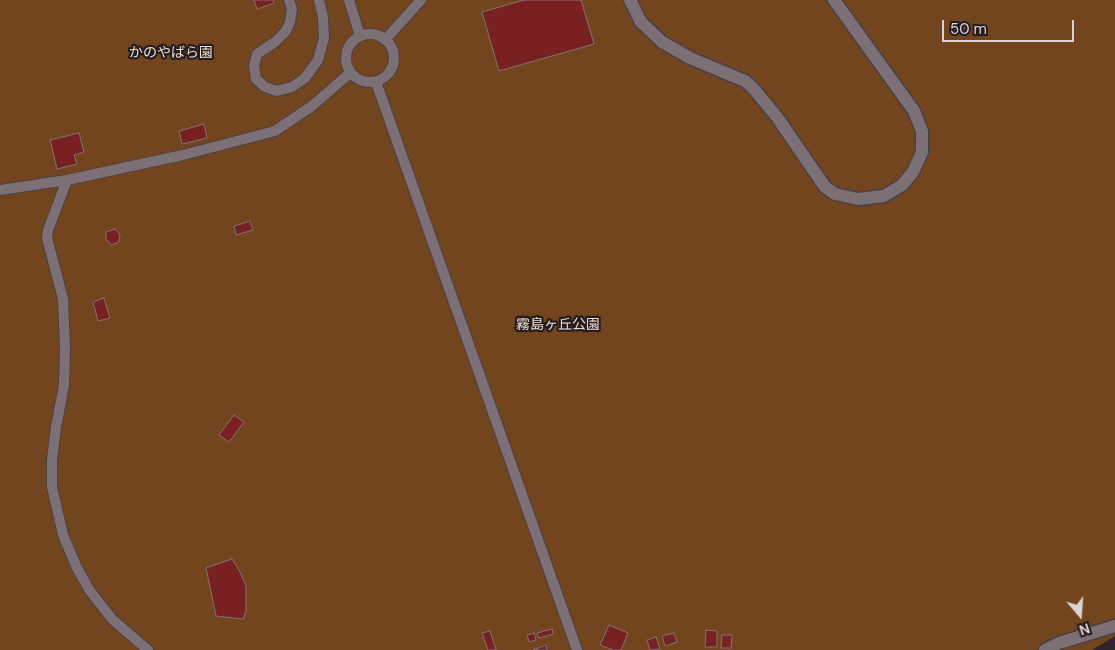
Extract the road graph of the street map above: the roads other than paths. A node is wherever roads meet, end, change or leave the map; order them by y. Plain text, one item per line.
1 (289, 0) edge
2 (320, 0) edge
3 (349, 0) edge
4 (421, 0) edge
5 (630, 0) edge
6 (834, 0) edge
7 (360, 36) junction
8 (385, 40) junction
9 (350, 73) junction
10 (376, 82) junction
11 (66, 180) junction
12 (0, 190) edge
13 (1115, 626) edge
14 (148, 650) edge
15 (577, 650) edge
16 (1046, 650) edge

1 - 2 lane
3 - 7 lane
4 - 8 lane
5 - 6 street
7 - 8 lane
7 - 9 lane
8 - 10 lane
9 - 10 lane
9 - 11 lane
10 - 15 lane
11 - 12 lane
11 - 14 lane
13 - 16 street

